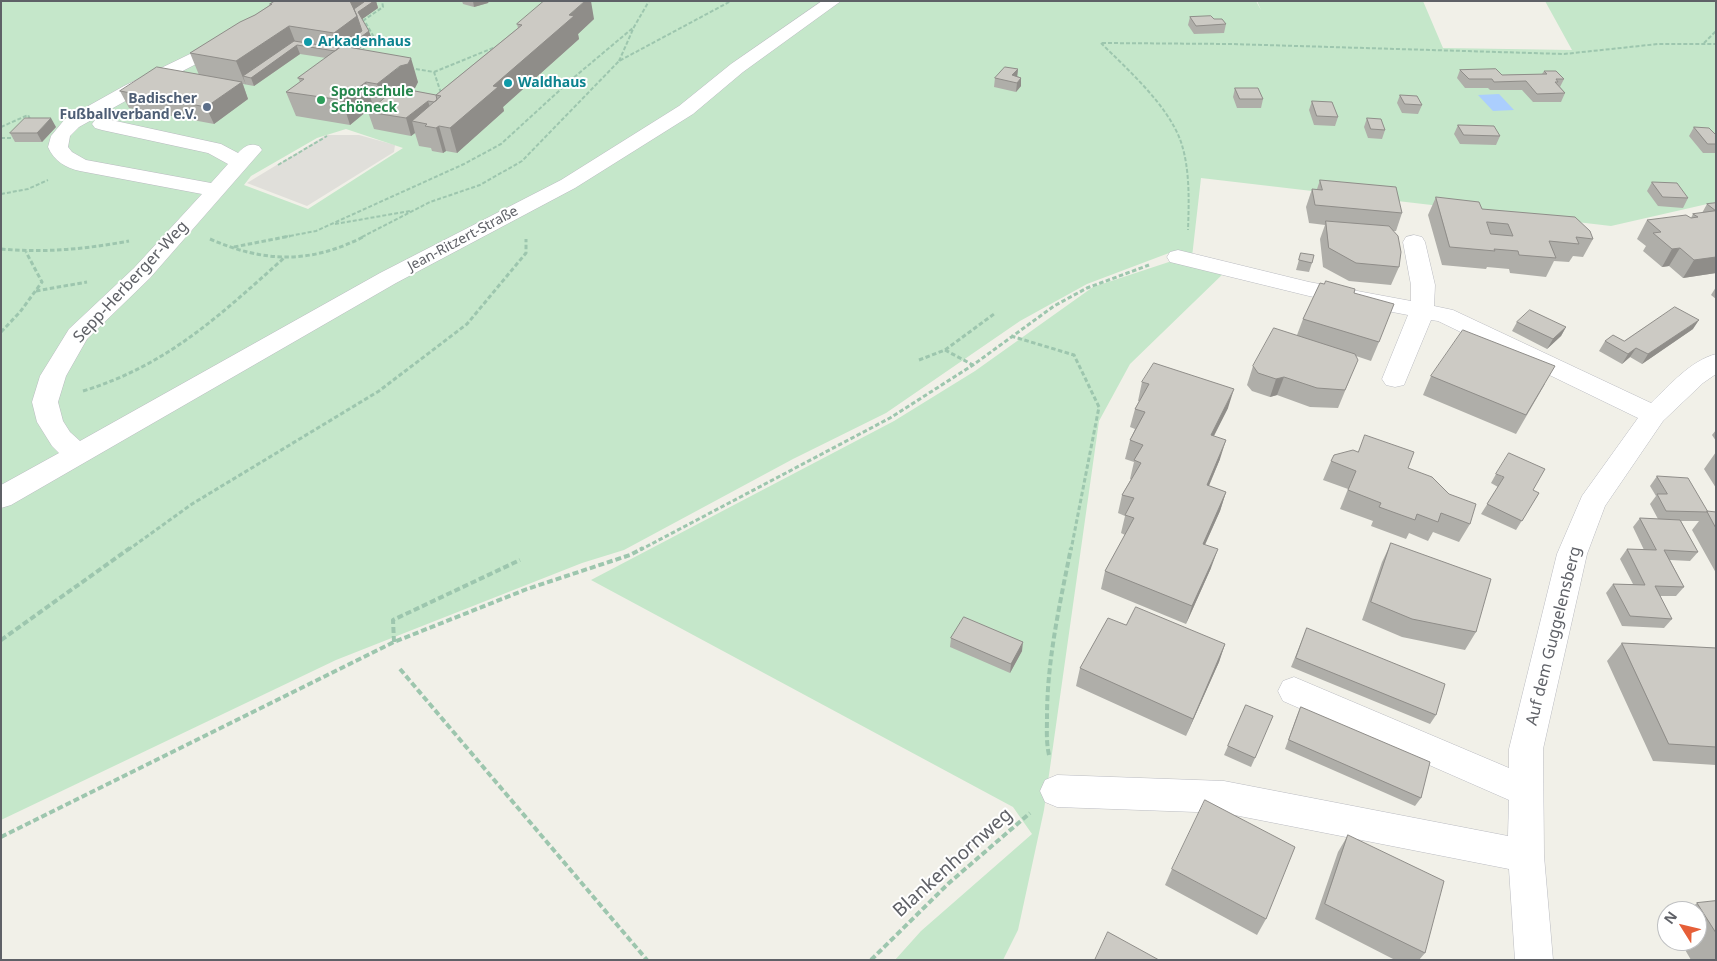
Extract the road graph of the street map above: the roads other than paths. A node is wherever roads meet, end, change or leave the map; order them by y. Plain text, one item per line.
1 (833, 1) edge
2 (237, 36) edge
3 (102, 124) dead end
4 (216, 190) junction
5 (1414, 242) dead end
6 (1178, 257) road end
7 (1422, 311) junction
8 (1716, 362) edge
9 (1395, 379) dead end
10 (1654, 415) junction
11 (78, 455) junction
12 (1, 498) edge
13 (1294, 692) dead end
14 (1056, 791) road end
15 (1526, 791) junction
16 (1526, 856) junction
17 (1534, 960) edge

1 - 11 street, Jean-Ritzert-Straße
2 - 4 street
3 - 4 street, Sepp-Herberger-Weg
4 - 11 street, Sepp-Herberger-Weg
5 - 7 street
6 - 7 street
7 - 9 street
7 - 10 street
8 - 10 street, Auf dem Guggelensberg
10 - 15 street, Auf dem Guggelensberg
11 - 12 street, Jean-Ritzert-Straße
13 - 15 street
14 - 16 street
15 - 16 street, Auf dem Guggelensberg
16 - 17 street, Auf dem Guggelensberg

